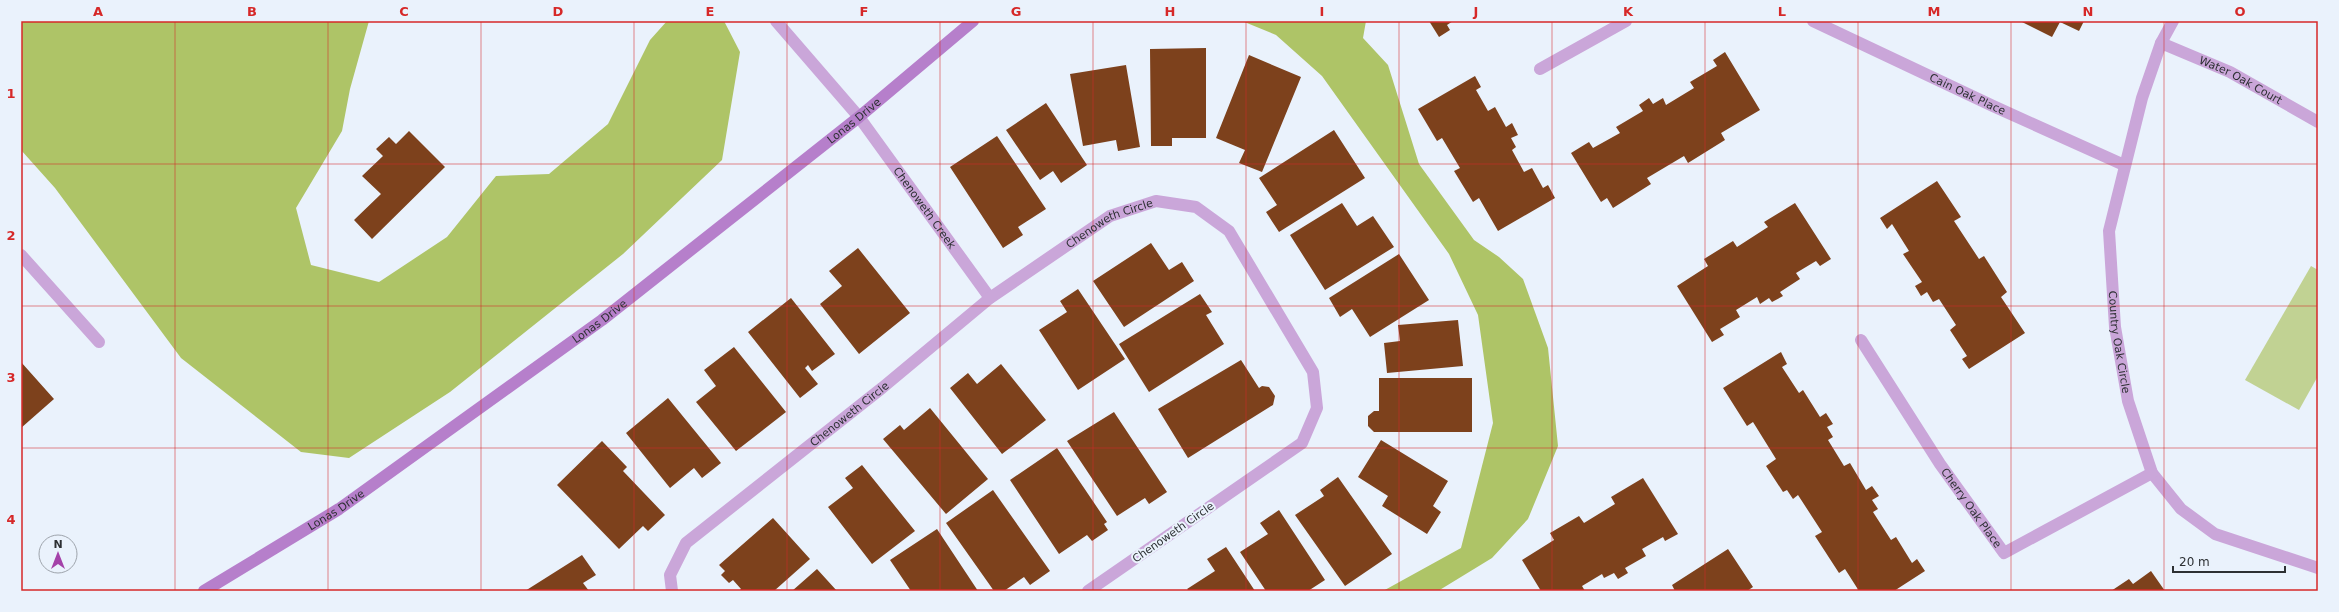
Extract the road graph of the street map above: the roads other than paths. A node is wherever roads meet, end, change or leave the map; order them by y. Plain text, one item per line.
1 (776, 21) edge
2 (973, 21) edge
3 (1626, 21) edge
4 (1813, 21) edge
5 (2172, 21) edge
6 (2161, 43) junction
7 (1540, 69) dead end
8 (859, 117) junction
9 (2318, 122) edge
10 (2124, 165) junction
11 (21, 255) edge
12 (990, 298) junction
13 (1861, 340) dead end
14 (98, 342) dead end
15 (2152, 473) junction
16 (2318, 568) edge
17 (204, 591) edge
18 (672, 591) edge
19 (1088, 591) edge

1 - 8 street, Chenoweth Creek
2 - 8 street, Lonas Drive
3 - 7 street
4 - 10 street, Cain Oak Place
5 - 6 street, Country Oak Circle
6 - 9 street, Water Oak Court
6 - 10 street, Country Oak Circle
8 - 12 street, Chenoweth Creek
8 - 17 street, Lonas Drive
10 - 15 street, Country Oak Circle
11 - 14 street
12 - 18 street, Chenoweth Circle
12 - 19 street, Chenoweth Circle
13 - 15 street, Cherry Oak Place
15 - 16 street, Country Oak Circle

